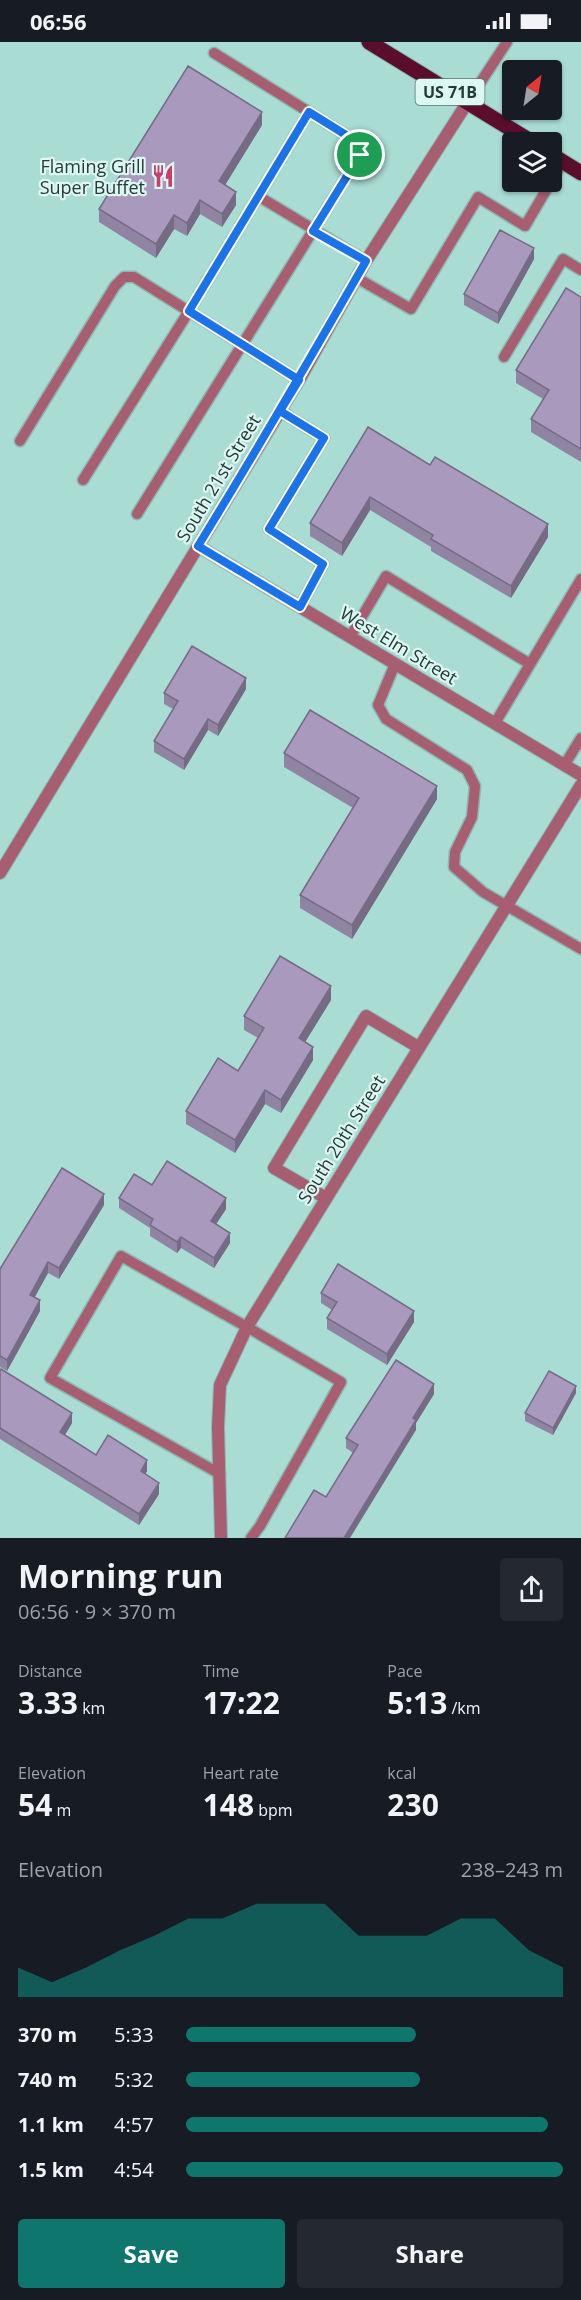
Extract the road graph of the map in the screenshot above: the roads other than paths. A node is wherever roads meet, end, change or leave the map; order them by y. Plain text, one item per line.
1 (369, 42) edge
2 (507, 42) edge
3 (214, 53) dead end
4 (467, 103) junction
5 (309, 112) junction
6 (515, 132) edge
7 (562, 161) edge
8 (581, 173) edge
9 (545, 192) edge
10 (258, 196) junction
11 (313, 231) junction
12 (366, 261) junction
13 (581, 270) edge
14 (357, 278) junction
15 (189, 311) junction
16 (242, 345) junction
17 (504, 357) dead end
18 (299, 380) junction
19 (280, 411) junction
20 (20, 441) dead end
21 (83, 480) dead end
22 (137, 514) dead end
23 (198, 546) junction
24 (581, 579) edge
25 (300, 607) junction
26 (350, 637) junction
27 (395, 664) junction
28 (530, 664) junction
29 (495, 723) junction
30 (581, 738) edge
31 (565, 764) junction
32 (581, 784) edge
33 (0, 873) edge
34 (506, 906) junction
35 (581, 949) edge
36 (418, 1047) junction
37 (326, 1198) junction
38 (247, 1327) junction
39 (220, 1474) junction
40 (221, 1538) edge
41 (251, 1538) edge

1 - 4 main road, US 71B
2 - 4 lane
3 - 5 lane
4 - 6 main road, US 71B
4 - 12 street, South 21st Street
5 - 10 lane
5 - 11 lane
7 - 8 main road
9 - 14 lane
10 - 11 lane
10 - 15 lane
11 - 12 lane
11 - 16 lane
12 - 14 street, South 21st Street
13 - 17 lane
14 - 18 street, South 21st Street
15 - 16 lane
15 - 20 lane
15 - 21 lane
16 - 18 lane
16 - 22 lane
18 - 19 street, South 21st Street
19 - 23 street, South 21st Street
19 - 25 lane
23 - 25 street, West Elm Street
23 - 33 street, South 21st Street
24 - 28 lane
25 - 26 street, West Elm Street
26 - 27 street, West Elm Street
26 - 28 lane
27 - 29 street, West Elm Street
27 - 34 lane
28 - 29 lane
29 - 31 street, West Elm Street
30 - 31 lane
31 - 32 street, West Elm Street
32 - 34 street, South 20th Street
34 - 35 lane
34 - 36 street, South 20th Street
36 - 37 street, South 20th Street
36 - 37 street
37 - 38 street, South 20th Street
38 - 39 street, South 20th Street
38 - 39 lane
38 - 41 lane
39 - 40 street, South 20th Street

